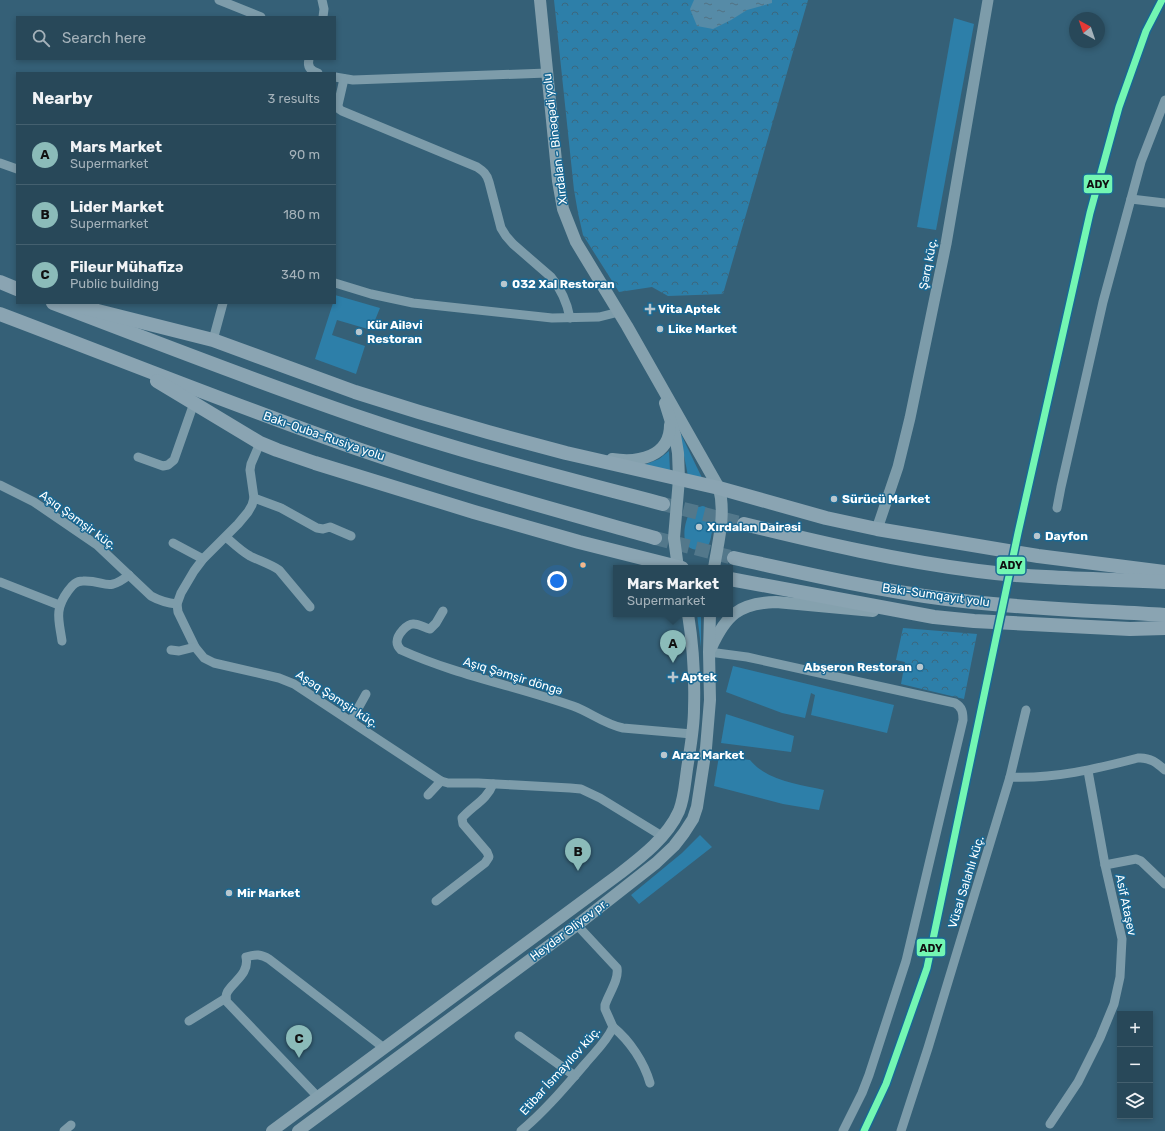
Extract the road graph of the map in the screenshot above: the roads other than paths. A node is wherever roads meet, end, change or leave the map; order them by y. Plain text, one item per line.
1 (219, 0) edge
2 (322, 0) edge
3 (540, 0) edge
4 (988, 0) edge
5 (259, 16) edge
6 (323, 16) edge
7 (309, 60) edge
8 (316, 72) edge
9 (547, 73) junction
10 (339, 78) edge
11 (1165, 100) edge
12 (0, 163) edge
13 (16, 169) edge
14 (1131, 199) junction
15 (1165, 203) edge
16 (0, 282) edge
17 (336, 282) edge
18 (16, 289) edge
19 (56, 304) edge
20 (70, 304) edge
21 (223, 304) edge
22 (619, 312) junction
23 (0, 314) edge
24 (570, 318) junction
25 (213, 340) junction
26 (123, 360) junction
27 (653, 372) junction
28 (194, 403) junction
29 (670, 418) junction
30 (260, 443) junction
31 (566, 453) junction
32 (138, 457) dead end
33 (679, 479) junction
34 (0, 485) edge
35 (719, 488) junction
36 (254, 498) junction
37 (663, 504) tunnel mouth
38 (1057, 508) dead end
39 (744, 524) tunnel mouth
40 (877, 529) junction
41 (351, 536) dead end
42 (226, 537) junction
43 (655, 538) tunnel mouth
44 (173, 543) dead end
45 (734, 558) tunnel mouth
46 (203, 559) junction
47 (667, 565) edge
48 (678, 565) edge
49 (714, 565) edge
50 (1165, 572) edge
51 (129, 575) junction
52 (733, 580) edge
53 (0, 582) edge
54 (1165, 582) edge
55 (177, 604) junction
56 (59, 605) junction
57 (310, 607) dead end
58 (443, 611) dead end
59 (733, 614) edge
60 (1165, 616) edge
61 (688, 617) edge
62 (710, 617) edge
63 (730, 617) edge
64 (934, 617) junction
65 (1165, 628) edge
66 (62, 641) dead end
67 (195, 647) junction
68 (171, 650) dead end
69 (708, 652) junction
70 (366, 694) dead end
71 (1026, 710) dead end
72 (351, 721) junction
73 (691, 740) junction
74 (706, 748) junction
75 (1165, 770) edge
76 (1088, 771) junction
77 (1010, 777) junction
78 (441, 781) junction
79 (493, 784) junction
80 (428, 795) dead end
81 (662, 836) junction
82 (1105, 866) junction
83 (1165, 884) edge
84 (436, 902) dead end
85 (577, 925) junction
86 (226, 998) junction
87 (189, 1021) dead end
88 (613, 1027) junction
89 (519, 1036) dead end
90 (384, 1048) junction
91 (575, 1076) junction
92 (650, 1083) dead end
93 (318, 1097) junction
94 (1050, 1124) dead end
95 (528, 1129) edge
96 (272, 1131) edge
97 (298, 1131) edge
98 (843, 1131) edge
99 (901, 1131) edge

1 - 5 street
2 - 6 street
3 - 9 main road, Xırdalan - Binəqədi yolu
4 - 40 street, Şərq küç.
7 - 8 street
9 - 10 street
9 - 22 main road, Xırdalan - Binəqədi yolu
10 - 24 street
11 - 14 street
12 - 13 street
14 - 15 street
14 - 38 street
16 - 18 highway
17 - 24 street
19 - 37 highway
20 - 25 highway
21 - 25 street
22 - 24 street
22 - 27 main road, Xırdalan - Binəqədi yolu
23 - 26 highway, Bakı-Quba-Rusiya yolu
25 - 31 highway
26 - 28 highway
26 - 43 highway, Bakı-Quba-Rusiya yolu
27 - 29 main road
27 - 35 main road
28 - 30 highway
28 - 32 street
29 - 31 main road
29 - 33 main road
30 - 36 street
30 - 47 highway
31 - 33 highway
33 - 35 highway
33 - 48 main road
34 - 51 street, Aşıq Şəmşir küç.
35 - 40 highway
35 - 49 main road
36 - 41 street
36 - 42 street
39 - 54 highway
40 - 50 highway
42 - 46 street
42 - 57 street
44 - 46 street
45 - 60 highway, Bakı-Sumqayıt yolu
46 - 55 street
51 - 55 street, Aşıq Şəmşir küç.
51 - 56 street
52 - 64 highway
53 - 56 street
55 - 67 street, Aşəq Şəmşir küç.
56 - 66 street
58 - 73 street, Aşıq Şəmşir döngə
59 - 64 main road
61 - 73 main road, Heydər Əliyev pr.
62 - 69 main road, Heydər Əliyev pr.
63 - 69 main road
64 - 65 highway
67 - 68 street
67 - 72 street, Aşəq Şəmşir küç.
69 - 74 main road, Heydər Əliyev pr.
69 - 98 street
70 - 72 street
71 - 77 street, Vüsal Salahlı küç.
72 - 78 street, Aşəq Şəmşir küç.
73 - 74 main road
73 - 81 main road, Heydər Əliyev pr.
74 - 85 main road, Heydər Əliyev pr.
75 - 76 street
76 - 77 street
76 - 82 street, Asif Ataşev
77 - 99 street, Vüsal Salahlı küç.
78 - 79 street, Aşəq Şəmşir küç.
78 - 80 street
79 - 81 street, Aşəq Şəmşir küç.
79 - 84 street
81 - 90 main road, Heydər Əliyev pr.
82 - 83 street
82 - 94 street, Asif Ataşev
85 - 88 street, Etibar İsmayılov küç.
85 - 97 main road, Heydər Əliyev pr.
86 - 87 street
86 - 90 street
86 - 93 street
88 - 91 street, Etibar İsmayılov küç.
88 - 92 street
89 - 91 street
90 - 93 main road, Heydər Əliyev pr.
91 - 95 street, Etibar İsmayılov küç.
93 - 96 main road, Heydər Əliyev pr.

